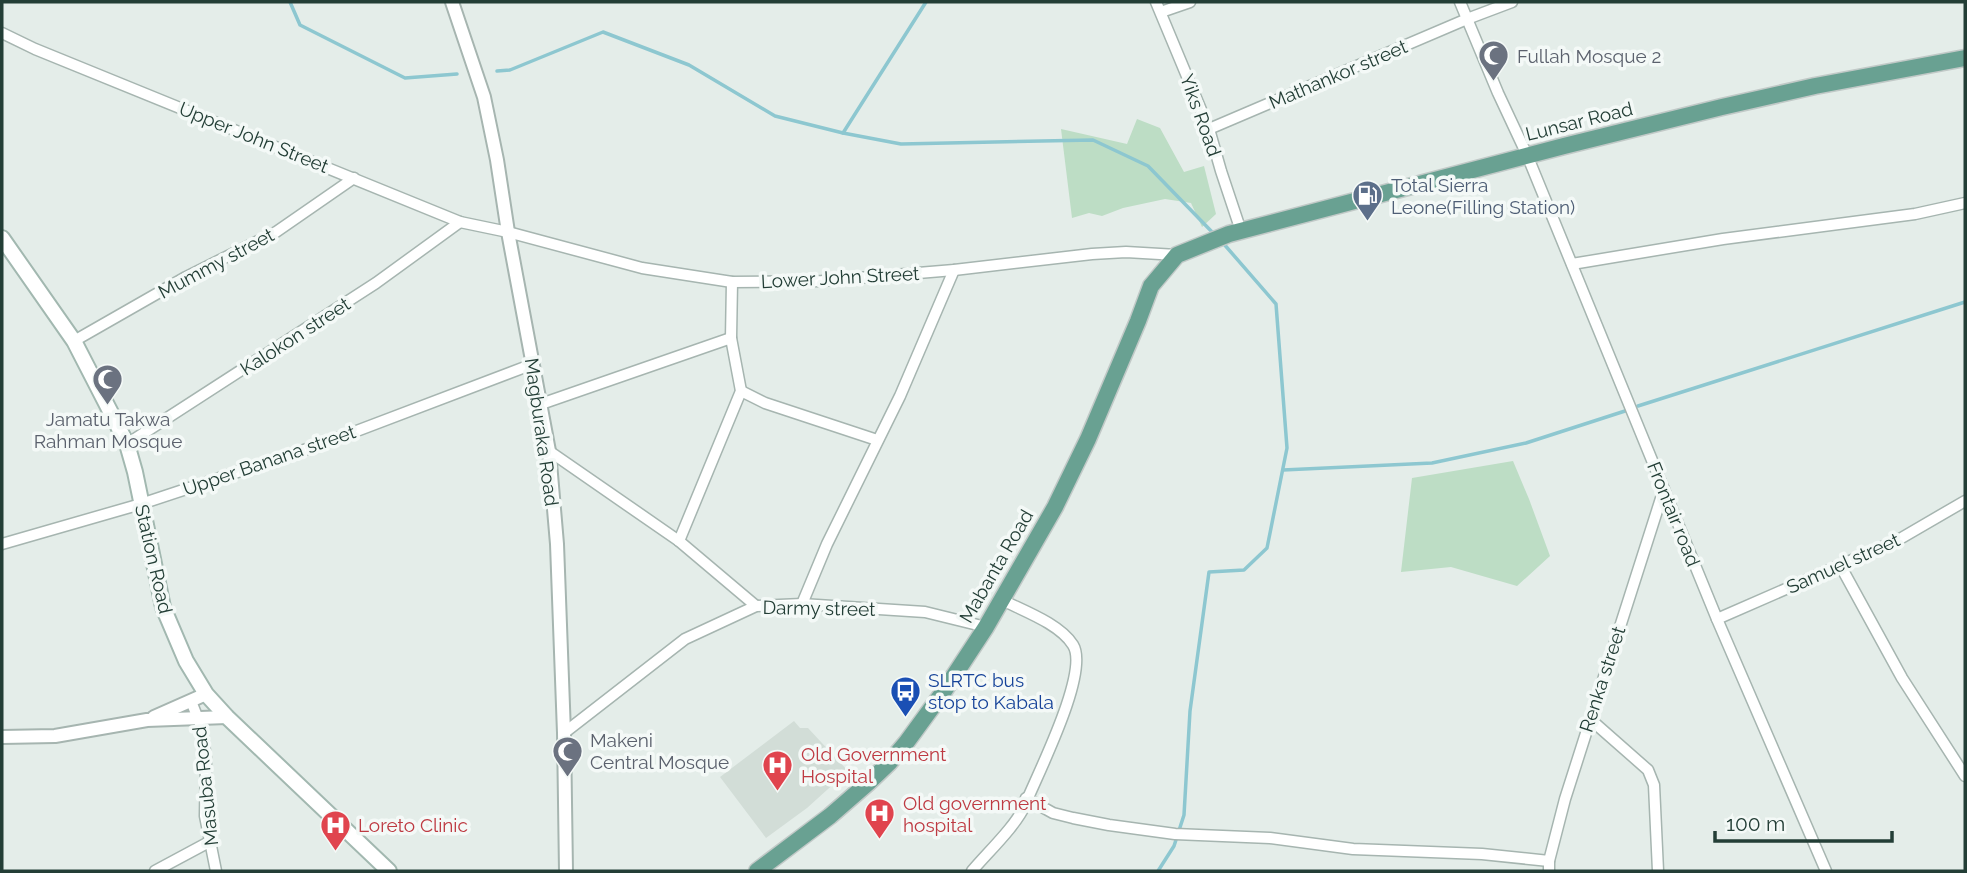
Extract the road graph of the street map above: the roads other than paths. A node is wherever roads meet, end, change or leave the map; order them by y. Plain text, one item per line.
1 (452, 2) edge
2 (1156, 2) edge
3 (1190, 2) edge
4 (1461, 2) edge
5 (1512, 2) edge
6 (1161, 12) junction
7 (1467, 19) junction
8 (2, 33) edge
9 (1965, 58) edge
10 (1209, 129) junction
11 (1527, 155) junction
12 (354, 178) junction
13 (1965, 203) edge
14 (460, 222) junction
15 (508, 232) junction
16 (1235, 233) junction
17 (2, 238) edge
18 (1207, 242) joint
19 (1177, 255) junction
20 (1572, 264) junction
21 (954, 270) junction
22 (732, 282) junction
23 (731, 338) junction
24 (74, 341) junction
25 (533, 364) junction
26 (741, 391) junction
27 (541, 404) junction
28 (877, 440) junction
29 (127, 444) junction
30 (549, 451) junction
31 (1664, 489) junction
32 (1965, 501) edge
33 (141, 504) junction
34 (679, 541) junction
35 (2, 544) edge
36 (1840, 565) junction
37 (1002, 600) junction
38 (802, 604) junction
39 (756, 606) junction
40 (1717, 619) junction
41 (986, 627) junction
42 (206, 694) junction
43 (191, 701) junction
44 (227, 717) junction
45 (199, 719) junction
46 (1590, 719) junction
47 (147, 720) junction
48 (564, 733) junction
49 (2, 737) edge
50 (1965, 776) edge
51 (1026, 798) junction
52 (209, 842) junction
53 (1549, 866) edge
54 (155, 871) edge
55 (216, 871) edge
56 (389, 871) edge
57 (566, 871) edge
58 (757, 871) edge
59 (972, 871) edge
60 (1658, 871) edge
61 (1826, 871) edge

1 - 15 street, Magburaka Road
2 - 6 street, Yiks Road
3 - 6 street
4 - 7 street, Frontair road
5 - 7 street
6 - 10 street, Yiks Road
7 - 10 street, Mathankor street
7 - 11 street, Frontair road
8 - 12 street, Upper John Street
9 - 11 main road, Lunsar Road
10 - 16 street, Yiks Road
11 - 16 main road, Lunsar Road
11 - 20 street, Frontair road
12 - 14 street, Upper John Street
12 - 24 street, Mummy street
13 - 20 street
14 - 15 street, Upper John Street
14 - 29 street, Kalokon street
15 - 22 street, Lower John Street
15 - 25 street, Magburaka Road
16 - 18 main road, Lunsar Road
17 - 24 main road, Station Road
18 - 19 main road, Mabanta Road
19 - 21 street, Lower John Street
19 - 37 main road, Mabanta Road
20 - 31 street, Frontair road
21 - 22 street, Lower John Street
21 - 28 street
22 - 23 street
23 - 26 street
23 - 27 street
24 - 29 main road, Station Road
25 - 27 street, Magburaka Road
25 - 33 street, Upper Banana street
26 - 28 street
26 - 34 street
27 - 30 street, Magburaka Road
28 - 38 street
29 - 33 main road, Station Road
30 - 34 street
30 - 48 street, Magburaka Road
31 - 40 street, Frontair road
31 - 46 street, Renka street
32 - 36 street, Samuel street
33 - 35 street, Upper Banana street
33 - 42 main road, Station Road
34 - 39 street
36 - 40 street, Samuel street
36 - 50 street
37 - 41 main road, Mabanta Road
37 - 51 street
38 - 39 street, Darmy street
38 - 41 street, Darmy street
39 - 48 street, Darmy street
40 - 61 street, Frontair road
41 - 58 main road, Mabanta Road
42 - 43 street
42 - 44 main road, Station Road
43 - 45 street, Masuba Road
43 - 47 street
44 - 45 street
44 - 56 main road, Station Road
45 - 47 street
45 - 52 street, Masuba Road
46 - 53 street, Renka street
46 - 60 street
47 - 49 street
48 - 57 street, Magburaka Road
51 - 53 street
51 - 59 street
52 - 54 street
52 - 55 street, Masuba Road

